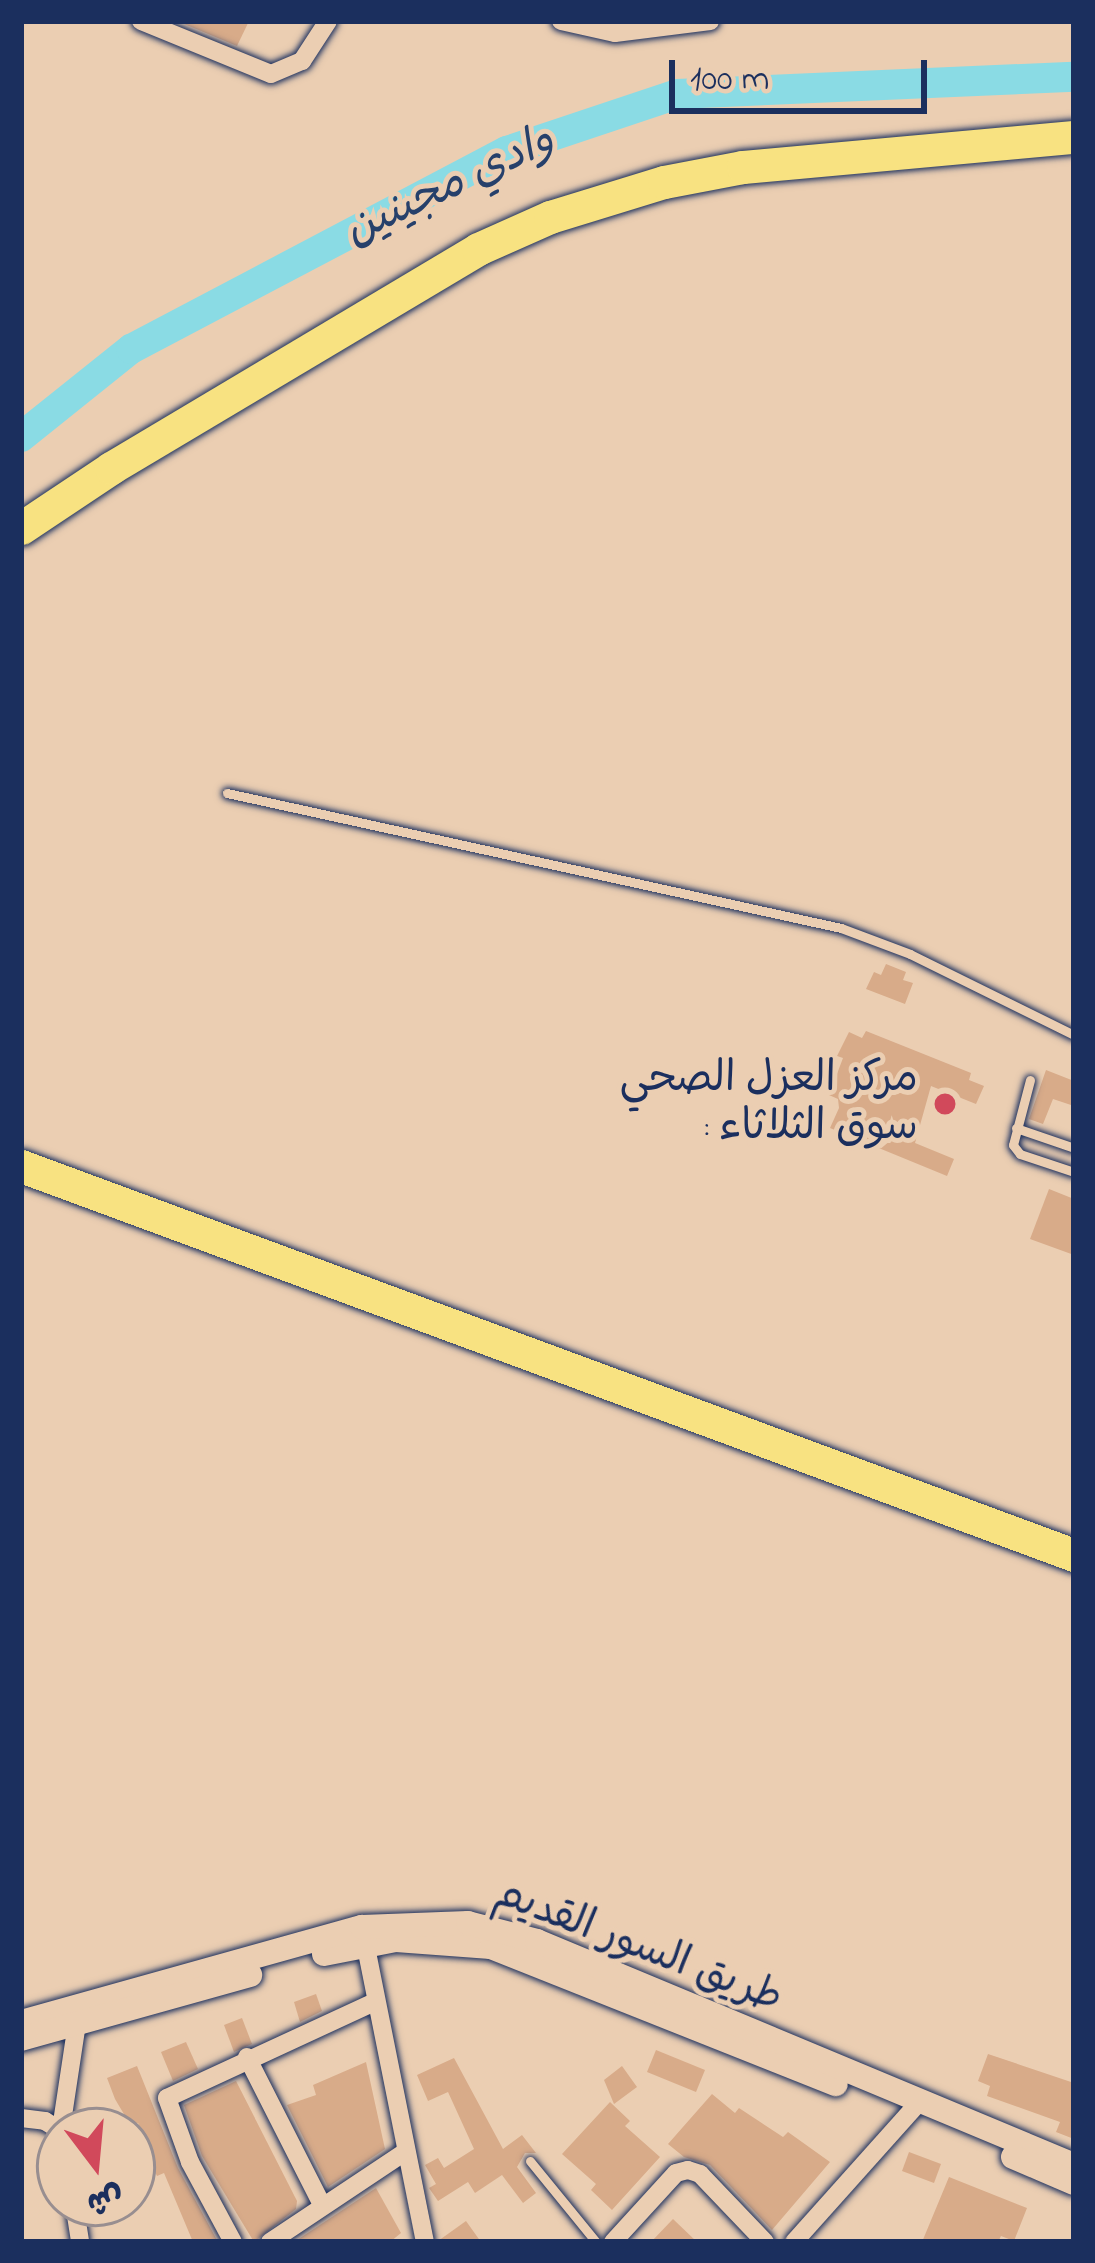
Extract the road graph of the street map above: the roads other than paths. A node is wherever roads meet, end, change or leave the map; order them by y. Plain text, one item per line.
1 (141, 21) edge
2 (328, 21) edge
3 (561, 21) edge
4 (710, 21) edge
5 (585, 25) edge
6 (1074, 137) edge
7 (21, 528) edge
8 (227, 793) dead end
9 (1074, 1035) edge
10 (1030, 1080) dead end
11 (1016, 1128) junction
12 (1074, 1148) edge
13 (21, 1166) edge
14 (1074, 1172) edge
15 (1074, 1555) edge
16 (363, 1935) junction
17 (375, 2002) junction
18 (21, 2022) edge
19 (77, 2024) junction
20 (21, 2039) edge
21 (247, 2057) junction
22 (64, 2107) edge
23 (914, 2107) junction
24 (405, 2152) junction
25 (530, 2161) dead end
26 (1074, 2165) edge
27 (1074, 2183) edge
28 (322, 2205) junction
29 (421, 2240) edge
30 (233, 2242) edge
31 (270, 2242) edge
32 (596, 2242) edge
33 (613, 2242) edge
34 (765, 2242) edge
35 (794, 2242) edge

1 - 2 street
3 - 5 street
4 - 5 street
6 - 7 highway
8 - 9 lane
10 - 11 lane
11 - 12 lane
11 - 14 lane
13 - 15 highway
16 - 17 street
16 - 18 main road, طريق السور القديم
16 - 19 main road, طريق السور القديم
16 - 23 main road, طريق السور القديم
17 - 21 street
17 - 24 street
19 - 20 main road, طريق السور القديم
19 - 22 street
21 - 28 street
21 - 30 street
23 - 26 main road, طريق السور القديم
23 - 27 main road, طريق السور القديم
23 - 35 street
24 - 28 street
24 - 29 street
25 - 32 lane
28 - 31 street
33 - 34 street

